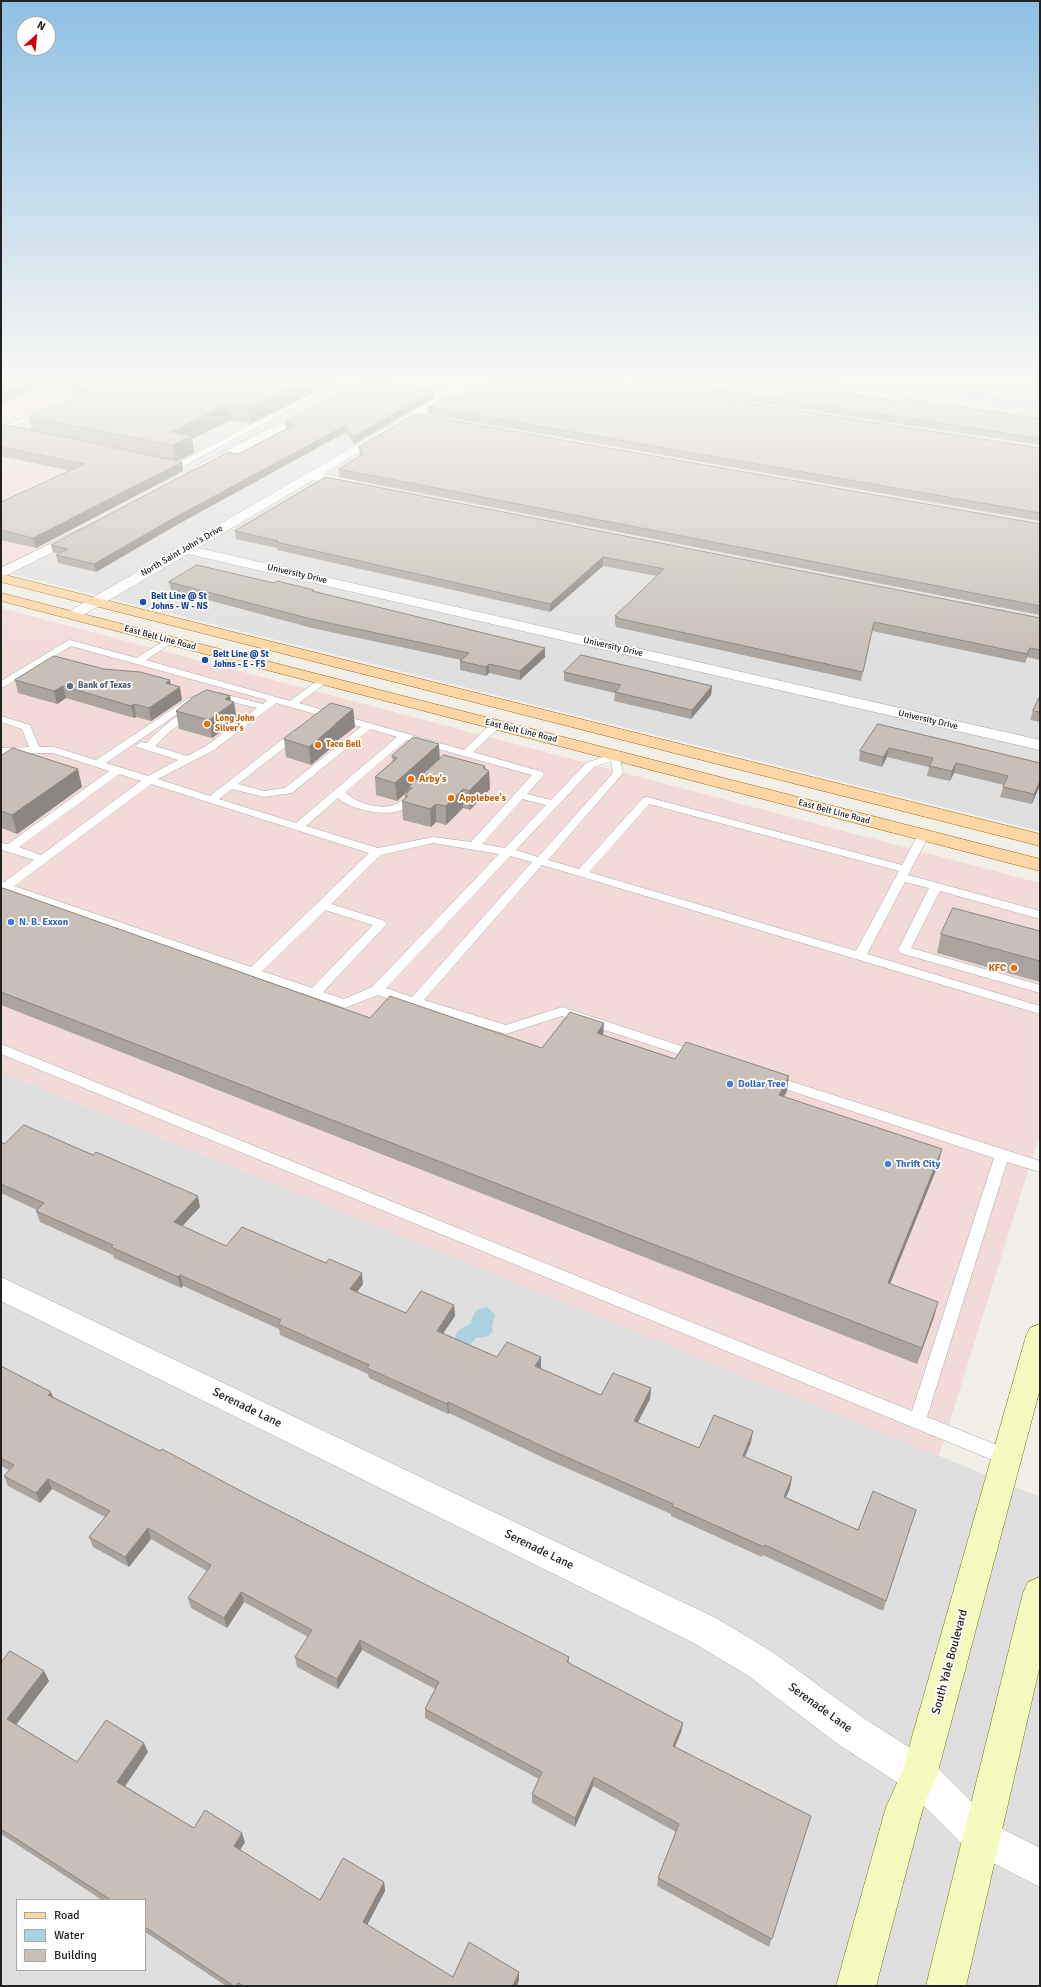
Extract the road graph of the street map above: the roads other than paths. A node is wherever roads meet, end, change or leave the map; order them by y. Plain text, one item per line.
1 (320, 471) edge
2 (311, 476) junction
3 (363, 486) edge
4 (85, 530) edge
5 (185, 549) junction
6 (1, 574) edge
7 (1, 578) edge
8 (1, 597) edge
9 (93, 603) junction
10 (73, 615) junction
11 (170, 640) junction
12 (138, 661) junction
13 (324, 680) junction
14 (216, 683) junction
15 (1, 685) edge
16 (274, 700) junction
17 (292, 704) junction
18 (264, 707) junction
19 (323, 713) junction
20 (1, 719) edge
21 (496, 725) junction
22 (368, 726) junction
23 (404, 736) junction
24 (631, 738) junction
25 (130, 741) junction
26 (1040, 745) edge
27 (149, 747) junction
28 (35, 750) junction
29 (1, 752) edge
30 (463, 752) junction
31 (615, 756) junction
32 (188, 760) junction
33 (449, 762) edge
34 (97, 764) junction
35 (117, 770) junction
36 (149, 780) junction
37 (231, 785) junction
38 (422, 787) edge
39 (338, 792) junction
40 (520, 795) junction
41 (212, 800) junction
42 (554, 804) junction
43 (298, 827) junction
44 (923, 835) junction
45 (1040, 840) edge
46 (474, 846) junction
47 (5, 847) edge
48 (377, 852) junction
49 (510, 852) junction
50 (42, 860) junction
51 (540, 860) junction
52 (1040, 865) edge
53 (582, 873) junction
54 (903, 873) junction
55 (3, 886) edge
56 (936, 887) junction
57 (322, 905) junction
58 (1040, 915) edge
59 (860, 956) junction
60 (254, 972) junction
61 (1040, 989) edge
62 (377, 990) junction
63 (315, 993) junction
64 (414, 1003) junction
65 (1040, 1010) edge
66 (1, 1049) edge
67 (713, 1060) edge
68 (762, 1077) edge
69 (1002, 1154) junction
70 (1040, 1167) edge
71 (1, 1288) edge
72 (1039, 1343) edge
73 (917, 1421) junction
74 (1006, 1457) junction
75 (1040, 1593) edge
76 (919, 1775) junction
77 (982, 1838) junction
78 (1040, 1868) edge
79 (856, 1986) edge
80 (946, 1986) edge

1 - 2 street, North Saint John's Drive
2 - 3 street
2 - 5 street, North Saint John's Drive
4 - 6 street
5 - 9 street, North Saint John's Drive
5 - 26 street, University Drive
7 - 9 main road, East Belt Line Road
8 - 10 main road, East Belt Line Road
9 - 10 street, North Saint John's Drive
9 - 24 main road, East Belt Line Road
10 - 11 main road, East Belt Line Road
11 - 12 lane
11 - 13 main road, East Belt Line Road
12 - 14 lane
12 - 15 lane
13 - 17 lane
13 - 21 main road, East Belt Line Road
14 - 16 lane
14 - 25 lane
16 - 17 lane
16 - 18 lane
17 - 19 lane
18 - 27 lane
18 - 32 lane
19 - 22 lane
19 - 37 lane
20 - 28 lane
21 - 30 lane
21 - 31 main road, East Belt Line Road
22 - 23 lane
22 - 37 lane
23 - 30 lane
23 - 39 lane
24 - 31 main road
24 - 45 main road, East Belt Line Road
25 - 27 lane
25 - 34 lane
27 - 32 lane
28 - 29 lane
28 - 34 lane
30 - 33 lane
30 - 40 lane
31 - 42 lane
31 - 44 main road, East Belt Line Road
31 - 51 lane
32 - 36 lane
34 - 35 lane
35 - 36 lane
35 - 47 lane
36 - 41 lane
36 - 50 lane
37 - 41 lane
38 - 39 lane
39 - 43 lane
40 - 42 lane
40 - 46 lane
41 - 43 lane
42 - 49 lane
43 - 48 lane
44 - 52 main road, East Belt Line Road
44 - 54 lane
46 - 48 lane
46 - 49 lane
47 - 50 lane
48 - 57 lane
49 - 51 lane
49 - 62 lane
50 - 55 lane
51 - 53 lane
51 - 64 lane
53 - 54 lane
53 - 59 lane
54 - 56 lane
54 - 59 lane
55 - 60 lane
56 - 58 lane
56 - 61 lane
57 - 60 lane
57 - 63 lane
59 - 65 lane
60 - 63 lane
62 - 63 lane
62 - 64 lane
64 - 67 lane
66 - 73 lane
68 - 69 lane
69 - 70 lane
69 - 73 lane
71 - 76 street, Serenade Lane
72 - 74 street, South Yale Boulevard
73 - 74 lane
74 - 76 street, South Yale Boulevard
75 - 77 street
76 - 77 street, Serenade Lane
76 - 79 street, South Yale Boulevard
77 - 78 street, Serenade Lane
77 - 80 street

